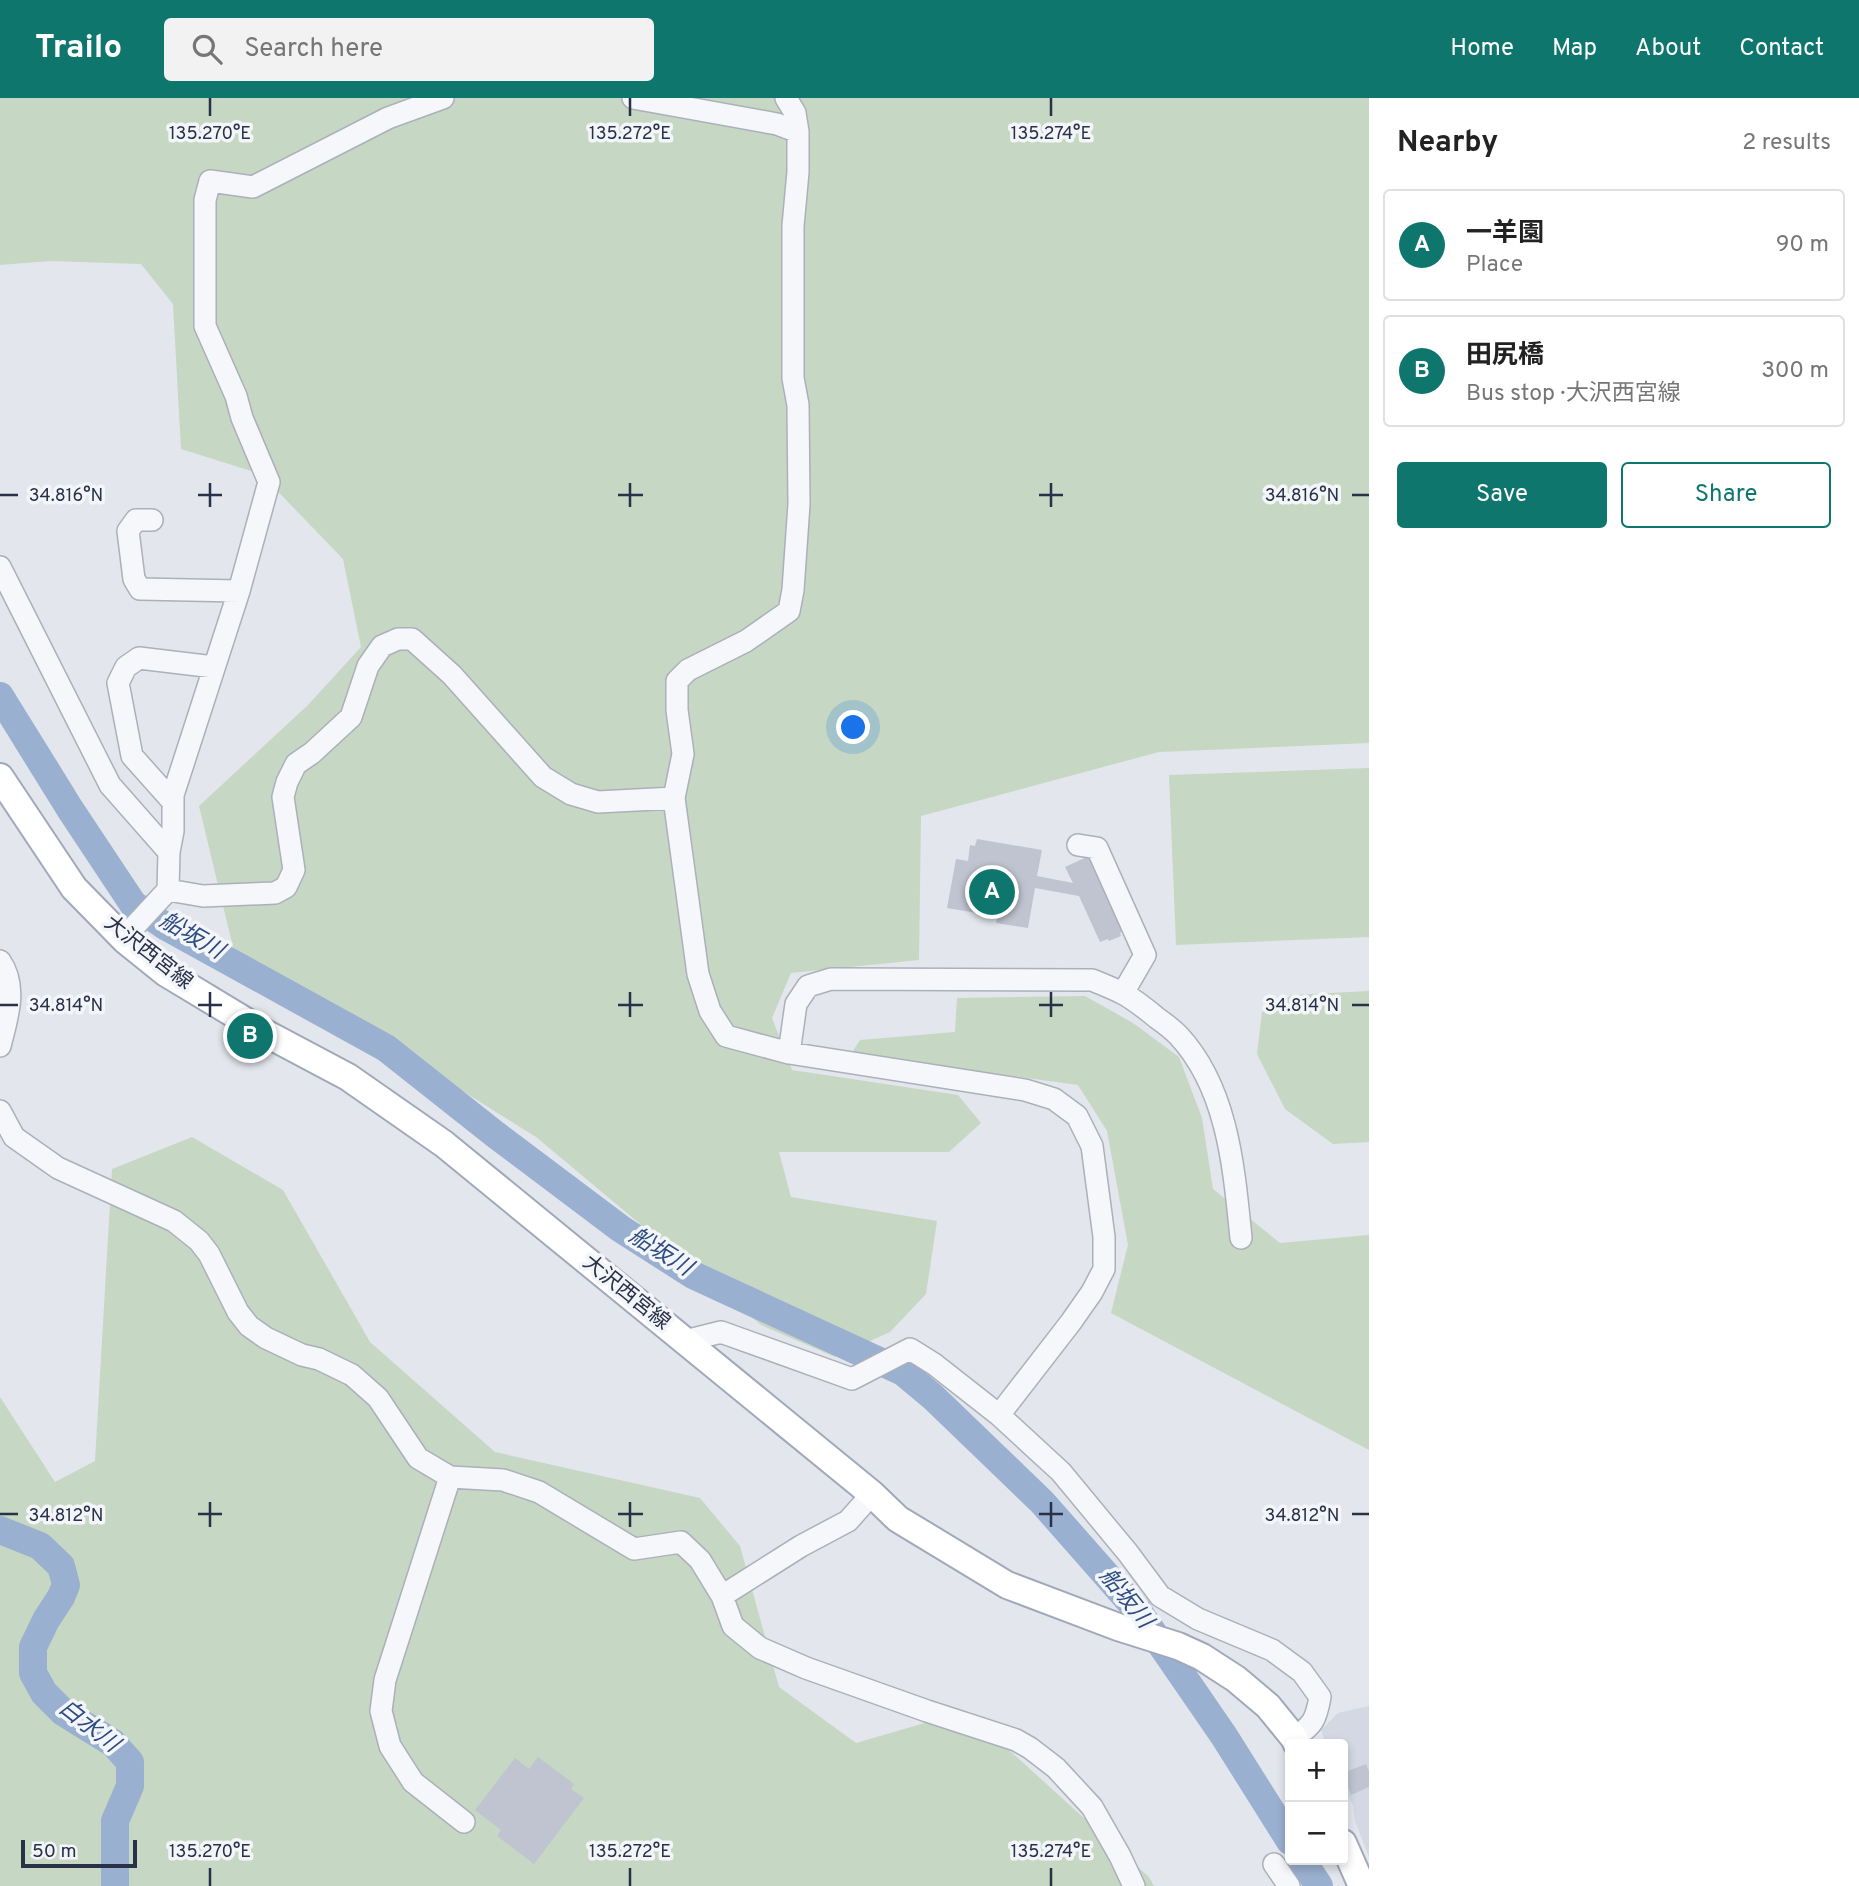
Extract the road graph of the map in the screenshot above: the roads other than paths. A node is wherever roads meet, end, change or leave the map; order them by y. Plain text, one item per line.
1 (443, 98) edge
2 (633, 98) edge
3 (786, 98) edge
4 (798, 132) junction
5 (152, 520) dead end
6 (0, 567) edge
7 (239, 591) junction
8 (214, 667) junction
9 (0, 777) edge
10 (674, 798) junction
11 (173, 802) junction
12 (1078, 845) dead end
13 (169, 852) junction
14 (165, 893) junction
15 (128, 935) junction
16 (0, 961) edge
17 (1123, 993) junction
18 (0, 1046) edge
19 (789, 1053) junction
20 (0, 1111) edge
21 (1241, 1238) dead end
22 (685, 1341) junction
23 (999, 1415) junction
24 (450, 1477) junction
25 (873, 1494) junction
26 (722, 1596) junction
27 (1294, 1739) edge
28 (1298, 1739) edge
29 (464, 1822) dead end
30 (1348, 1854) edge
31 (1274, 1864) dead end
32 (1134, 1886) edge
33 (1289, 1886) edge
34 (1362, 1886) edge

1 - 7 street
2 - 4 street
3 - 4 street
4 - 10 street
5 - 7 street
6 - 13 street
7 - 8 street
8 - 11 street
8 - 11 street
9 - 15 main road, 大沢西宮線
10 - 14 street
10 - 19 street
11 - 13 street
12 - 17 street
13 - 14 street
14 - 15 street
15 - 22 main road, 大沢西宮線
16 - 18 street
17 - 19 street
17 - 21 street
19 - 23 street
20 - 24 street
22 - 23 street
22 - 25 main road, 大沢西宮線
23 - 28 street
24 - 26 street
24 - 29 street
25 - 26 street
25 - 27 main road, 大沢西宮線
26 - 32 street
30 - 34 main road
31 - 33 street

